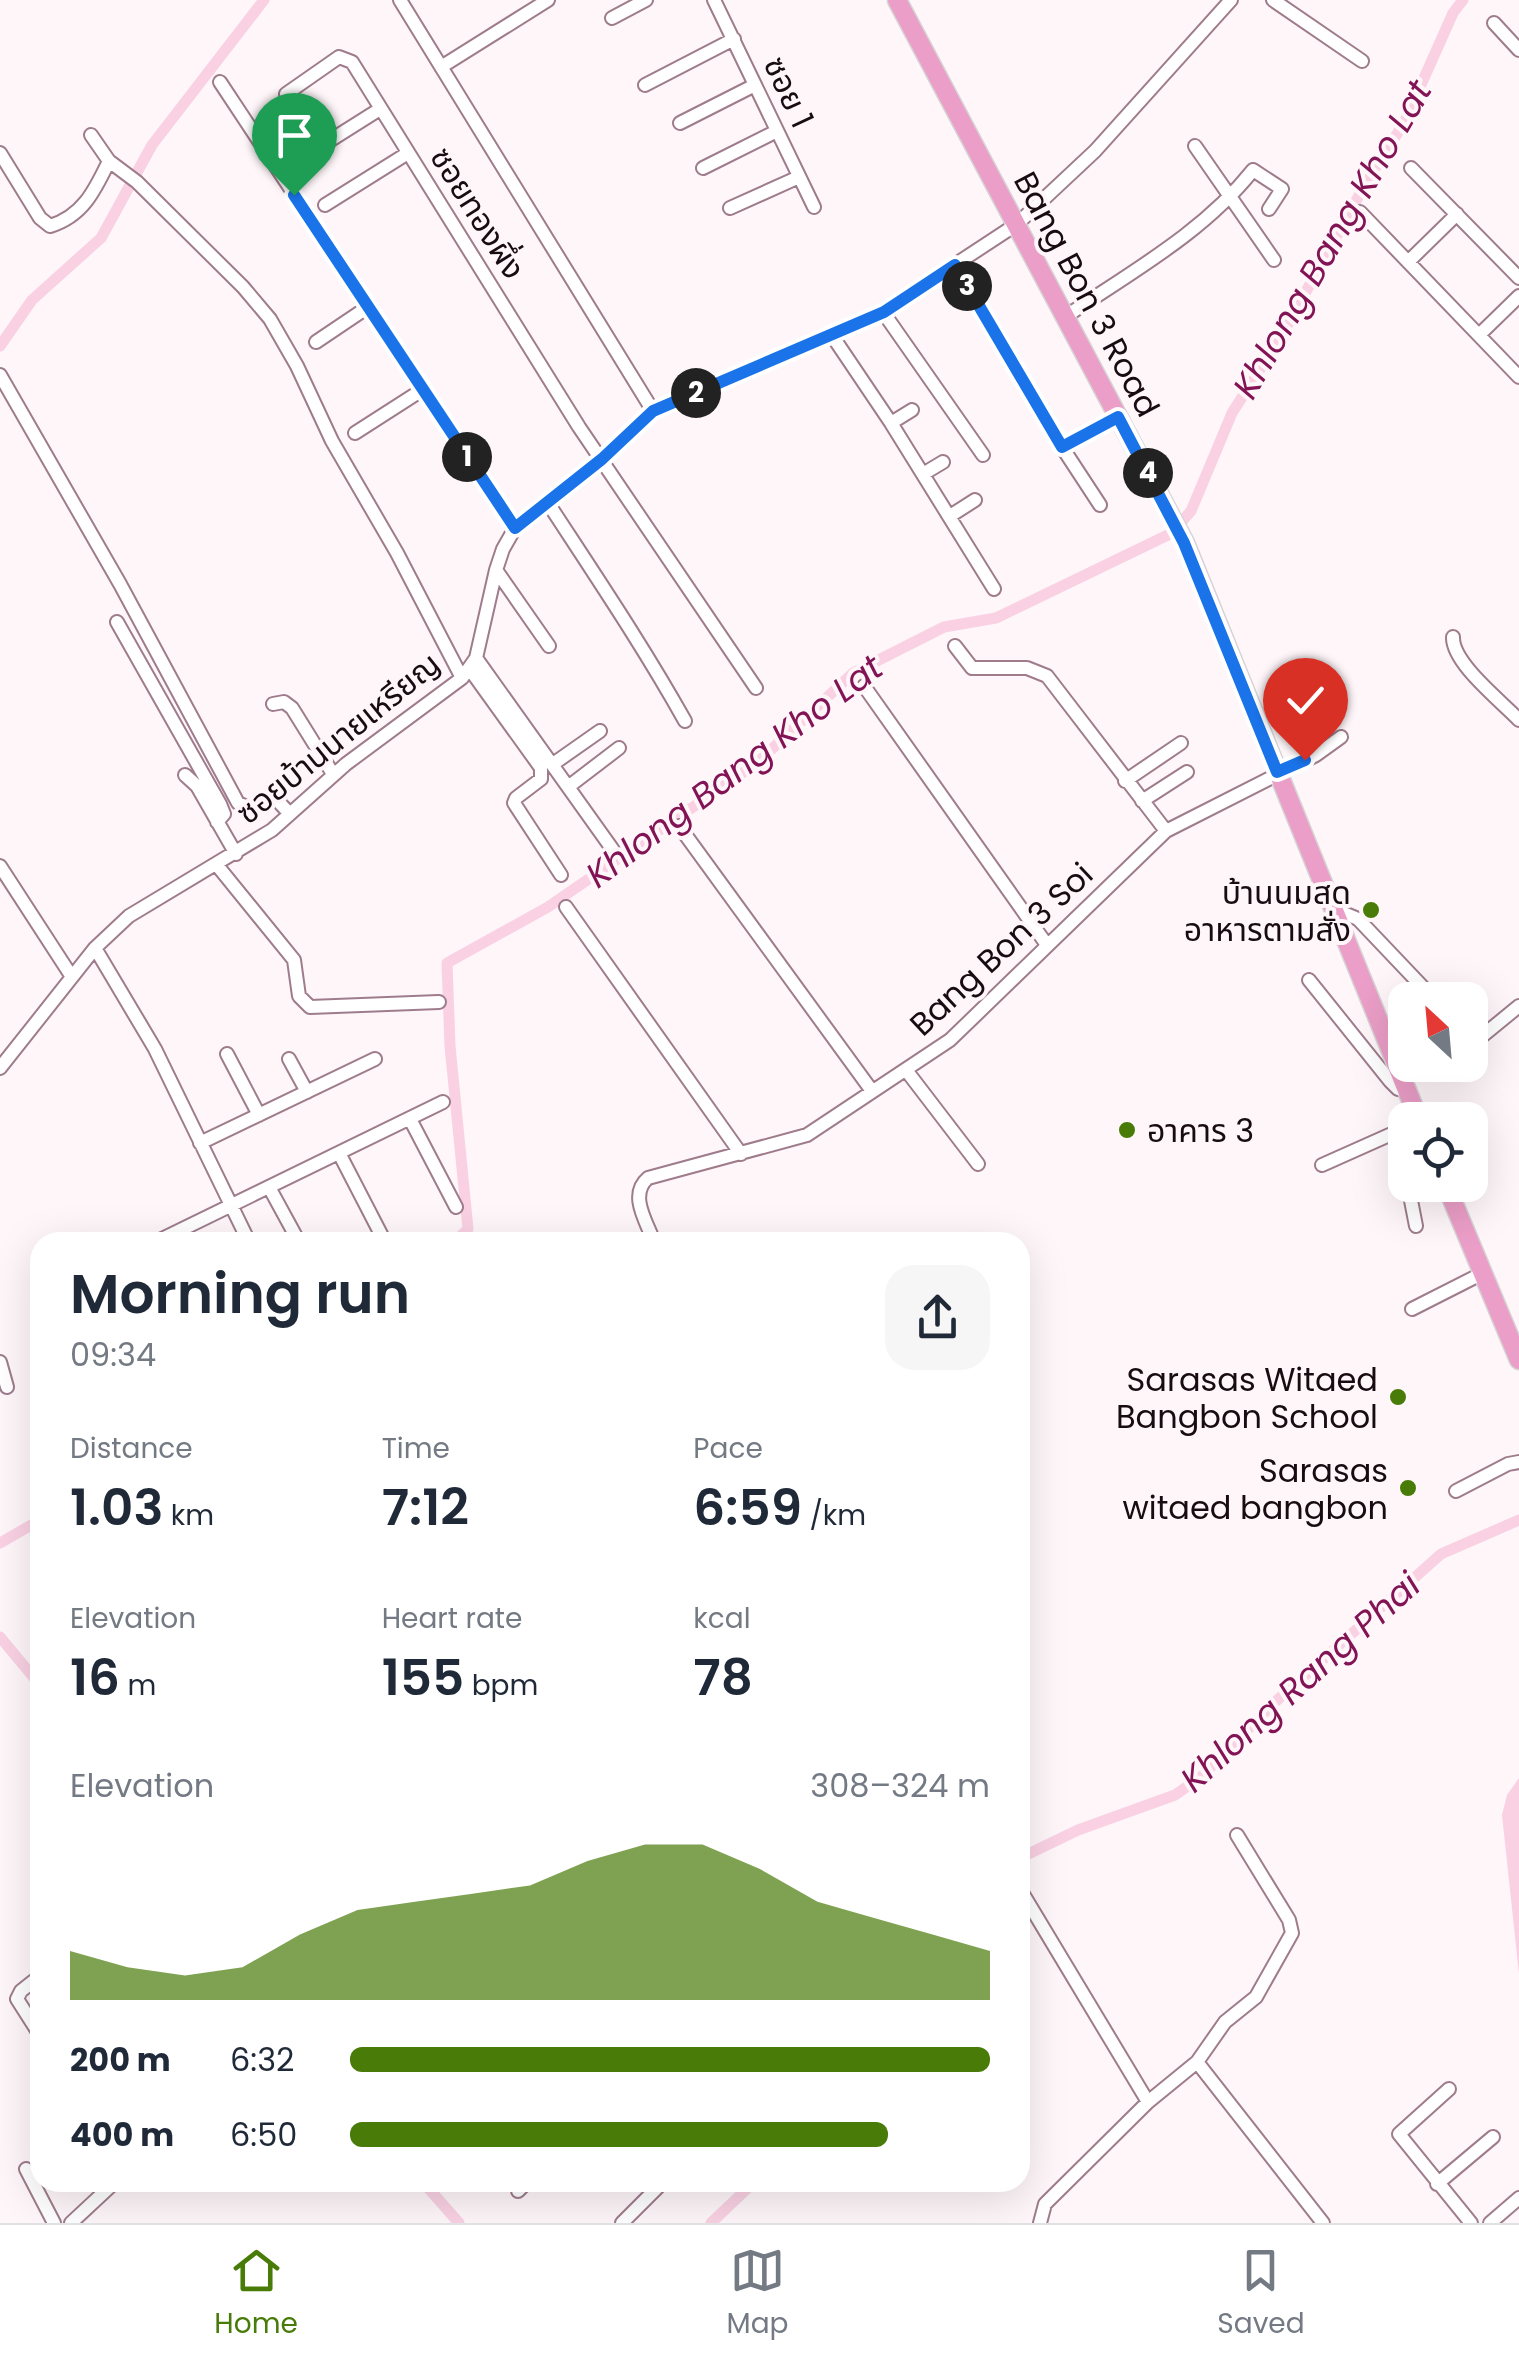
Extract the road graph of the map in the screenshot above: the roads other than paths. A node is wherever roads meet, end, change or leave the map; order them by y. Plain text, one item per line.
1 (400, 0) edge
2 (548, 0) edge
3 (646, 0) edge
4 (714, 0) edge
5 (896, 0) edge
6 (1231, 0) edge
7 (1272, 0) edge
8 (612, 18) dead end
9 (1494, 23) dead end
10 (734, 39) junction
11 (1519, 50) edge
12 (1362, 61) dead end
13 (441, 67) junction
14 (220, 82) dead end
15 (646, 85) dead end
16 (755, 85) junction
17 (286, 94) dead end
18 (380, 109) junction
19 (680, 123) dead end
20 (777, 132) junction
21 (91, 135) dead end
22 (1195, 146) dead end
23 (315, 150) dead end
24 (408, 153) junction
25 (0, 154) edge
26 (114, 164) junction
27 (704, 168) dead end
28 (1412, 168) dead end
29 (798, 177) junction
30 (1229, 200) junction
31 (325, 205) dead end
32 (814, 207) dead end
33 (730, 208) dead end
34 (1269, 209) dead end
35 (1360, 212) dead end
36 (1457, 214) junction
37 (1018, 224) junction
38 (1274, 260) dead end
39 (1408, 262) junction
40 (955, 265) junction
41 (1519, 278) edge
42 (1519, 296) edge
43 (368, 307) junction
44 (884, 312) junction
45 (1066, 317) junction
46 (830, 334) junction
47 (1478, 335) junction
48 (316, 342) dead end
49 (1517, 371) edge
50 (0, 375) edge
51 (422, 390) junction
52 (912, 410) dead end
53 (653, 411) junction
54 (1118, 417) junction
55 (892, 423) junction
56 (355, 433) dead end
57 (1062, 447) junction
58 (983, 455) dead end
59 (602, 459) junction
60 (943, 462) dead end
61 (923, 474) junction
62 (975, 500) dead end
63 (548, 503) junction
64 (1100, 504) dead end
65 (950, 516) junction
66 (515, 528) junction
67 (496, 570) junction
68 (994, 589) dead end
69 (117, 622) dead end
70 (1453, 638) dead end
71 (549, 646) dead end
72 (954, 646) dead end
73 (469, 668) junction
74 (864, 686) dead end
75 (756, 688) dead end
76 (273, 704) dead end
77 (1519, 720) edge
78 (685, 721) dead end
79 (600, 731) dead end
80 (1341, 737) dead end
81 (1181, 743) dead end
82 (619, 748) dead end
83 (552, 764) junction
84 (1187, 772) dead end
85 (1277, 772) junction
86 (333, 774) junction
87 (185, 775) dead end
88 (1125, 781) junction
89 (568, 787) junction
90 (1142, 800) junction
91 (289, 813) junction
92 (217, 822) junction
93 (679, 826) dead end
94 (1166, 832) junction
95 (612, 850) dead end
96 (236, 854) junction
97 (216, 864) junction
98 (0, 866) edge
99 (561, 875) dead end
100 (566, 906) dead end
101 (1334, 908) junction
102 (1047, 945) junction
103 (95, 948) junction
104 (72, 977) junction
105 (1308, 980) dead end
106 (1419, 982) edge
107 (439, 1002) dead end
108 (1519, 1006) edge
109 (1488, 1029) edge
110 (227, 1054) dead end
111 (289, 1059) dead end
112 (375, 1059) dead end
113 (0, 1068) edge
114 (906, 1070) junction
115 (1407, 1082) edge
116 (1404, 1084) junction
117 (872, 1090) junction
118 (306, 1092) junction
119 (443, 1102) dead end
120 (1412, 1102) edge
121 (259, 1115) junction
122 (410, 1119) junction
123 (1388, 1136) edge
124 (200, 1142) junction
125 (339, 1153) junction
126 (741, 1154) junction
127 (978, 1164) dead end
128 (1322, 1165) dead end
129 (269, 1187) junction
130 (1411, 1202) edge
131 (1453, 1202) edge
132 (230, 1204) junction
133 (456, 1207) dead end
134 (1416, 1226) dead end
135 (181, 1232) edge
136 (245, 1232) edge
137 (294, 1232) edge
138 (380, 1232) edge
139 (650, 1232) edge
140 (1483, 1273) junction
141 (1412, 1308) dead end
142 (1519, 1360) edge
143 (0, 1362) edge
144 (7, 1387) dead end
145 (1519, 1462) edge
146 (1456, 1491) dead end
147 (1237, 1835) dead end
148 (1030, 1906) edge
149 (30, 1984) edge
150 (30, 2023) edge
151 (1197, 2062) junction
152 (1449, 2089) dead end
153 (1148, 2102) junction
154 (1492, 2136) dead end
155 (26, 2169) dead end
156 (30, 2177) edge
157 (1437, 2184) junction
158 (38, 2192) edge
159 (104, 2192) edge
160 (653, 2192) edge
161 (1519, 2198) edge
162 (54, 2223) edge
163 (71, 2223) edge
164 (622, 2223) edge
165 (1040, 2223) edge
166 (1323, 2223) edge
167 (1471, 2223) edge
168 (1490, 2223) edge

1 - 13 street
2 - 13 street
3 - 8 street
4 - 10 street, ซอย 1
5 - 37 main road, Bang Bon 3 Road
6 - 37 street, ซอยบ้านนายเหรียญ
7 - 12 street
9 - 11 street
10 - 15 street
10 - 16 street, ซอย 1
13 - 53 street
14 - 43 street
16 - 19 street
16 - 20 street, ซอย 1
17 - 18 street, ซอยทองผึ่ง
18 - 23 street
18 - 24 street, ซอยทองผึ่ง
20 - 27 street
20 - 29 street, ซอย 1
21 - 26 street
22 - 30 street
24 - 31 street
24 - 59 street, ซอยทองผึ่ง
25 - 26 street
26 - 73 street
28 - 36 street
29 - 32 street, ซอย 1
29 - 33 street
30 - 34 street
30 - 38 street
30 - 45 street
35 - 39 street
36 - 39 street
36 - 41 street
37 - 40 street, ซอยบ้านนายเหรียญ
37 - 45 main road, Bang Bon 3 Road
39 - 47 street
40 - 44 street, ซอยบ้านนายเหรียญ
40 - 57 street
42 - 47 street
43 - 48 street
43 - 51 street
44 - 46 street, ซอยบ้านนายเหรียญ
44 - 58 street
45 - 54 main road, Bang Bon 3 Road
46 - 53 street, ซอยบ้านนายเหรียญ
46 - 55 street
47 - 49 street
50 - 91 street
51 - 56 street
51 - 66 street
52 - 55 street
53 - 59 street, ซอยบ้านนายเหรียญ
54 - 57 street
54 - 85 main road, Bang Bon 3 Road
55 - 61 street
57 - 64 street
59 - 63 street, ซอยบ้านนายเหรียญ
59 - 75 street, ซอยทองผึ่ง
60 - 61 street
61 - 65 street
62 - 65 street
63 - 66 street, ซอยบ้านนายเหรียญ
63 - 78 street
65 - 68 street
66 - 67 street, ซอยบ้านนายเหรียญ
67 - 71 street
67 - 73 street, ซอยบ้านนายเหรียญ
69 - 92 street
70 - 77 street
72 - 88 street
73 - 83 street
73 - 86 street, ซอยบ้านนายเหรียญ
73 - 99 street
74 - 102 street
76 - 86 street
79 - 83 street
80 - 85 street, Bang Bon 3 Soi
81 - 88 street
82 - 89 street
83 - 89 street
84 - 90 street
85 - 94 street, Bang Bon 3 Soi
85 - 101 main road, Bang Bon 3 Road
86 - 91 street, ซอยบ้านนายเหรียญ
87 - 92 street
88 - 90 street
89 - 95 street
90 - 94 street
91 - 96 street, ซอยบ้านนายเหรียญ
92 - 96 street
93 - 117 street
94 - 102 street, Bang Bon 3 Soi
96 - 97 street, ซอยบ้านนายเหรียญ
97 - 103 street, ซอยบ้านนายเหรียญ
97 - 107 street
98 - 104 street
100 - 126 street
101 - 106 street
101 - 116 main road, Bang Bon 3 Road
102 - 114 street, Bang Bon 3 Soi
103 - 104 street, ซอยบ้านนายเหรียญ
103 - 124 street
104 - 113 street, ซอยบ้านนายเหรียญ
105 - 116 street
108 - 109 street
110 - 121 street
111 - 118 street
112 - 118 street
114 - 117 street, Bang Bon 3 Soi
114 - 127 street
115 - 116 street
116 - 120 main road, Bang Bon 3 Road
117 - 126 street, Bang Bon 3 Soi
118 - 121 street
119 - 122 street
121 - 124 street
122 - 125 street
122 - 133 street
123 - 128 street
124 - 132 street
125 - 129 street
125 - 138 street
126 - 139 street, Bang Bon 3 Soi
129 - 132 street
129 - 137 street
130 - 134 street
131 - 140 main road
132 - 135 street
132 - 136 street
140 - 141 street
140 - 142 main road
143 - 144 street
145 - 146 street
147 - 151 street
148 - 153 street
149 - 150 street
151 - 153 street
151 - 166 street
152 - 157 street
153 - 165 street
154 - 157 street
155 - 156 street
157 - 167 street
158 - 162 street
159 - 163 street
160 - 164 street
161 - 168 street

